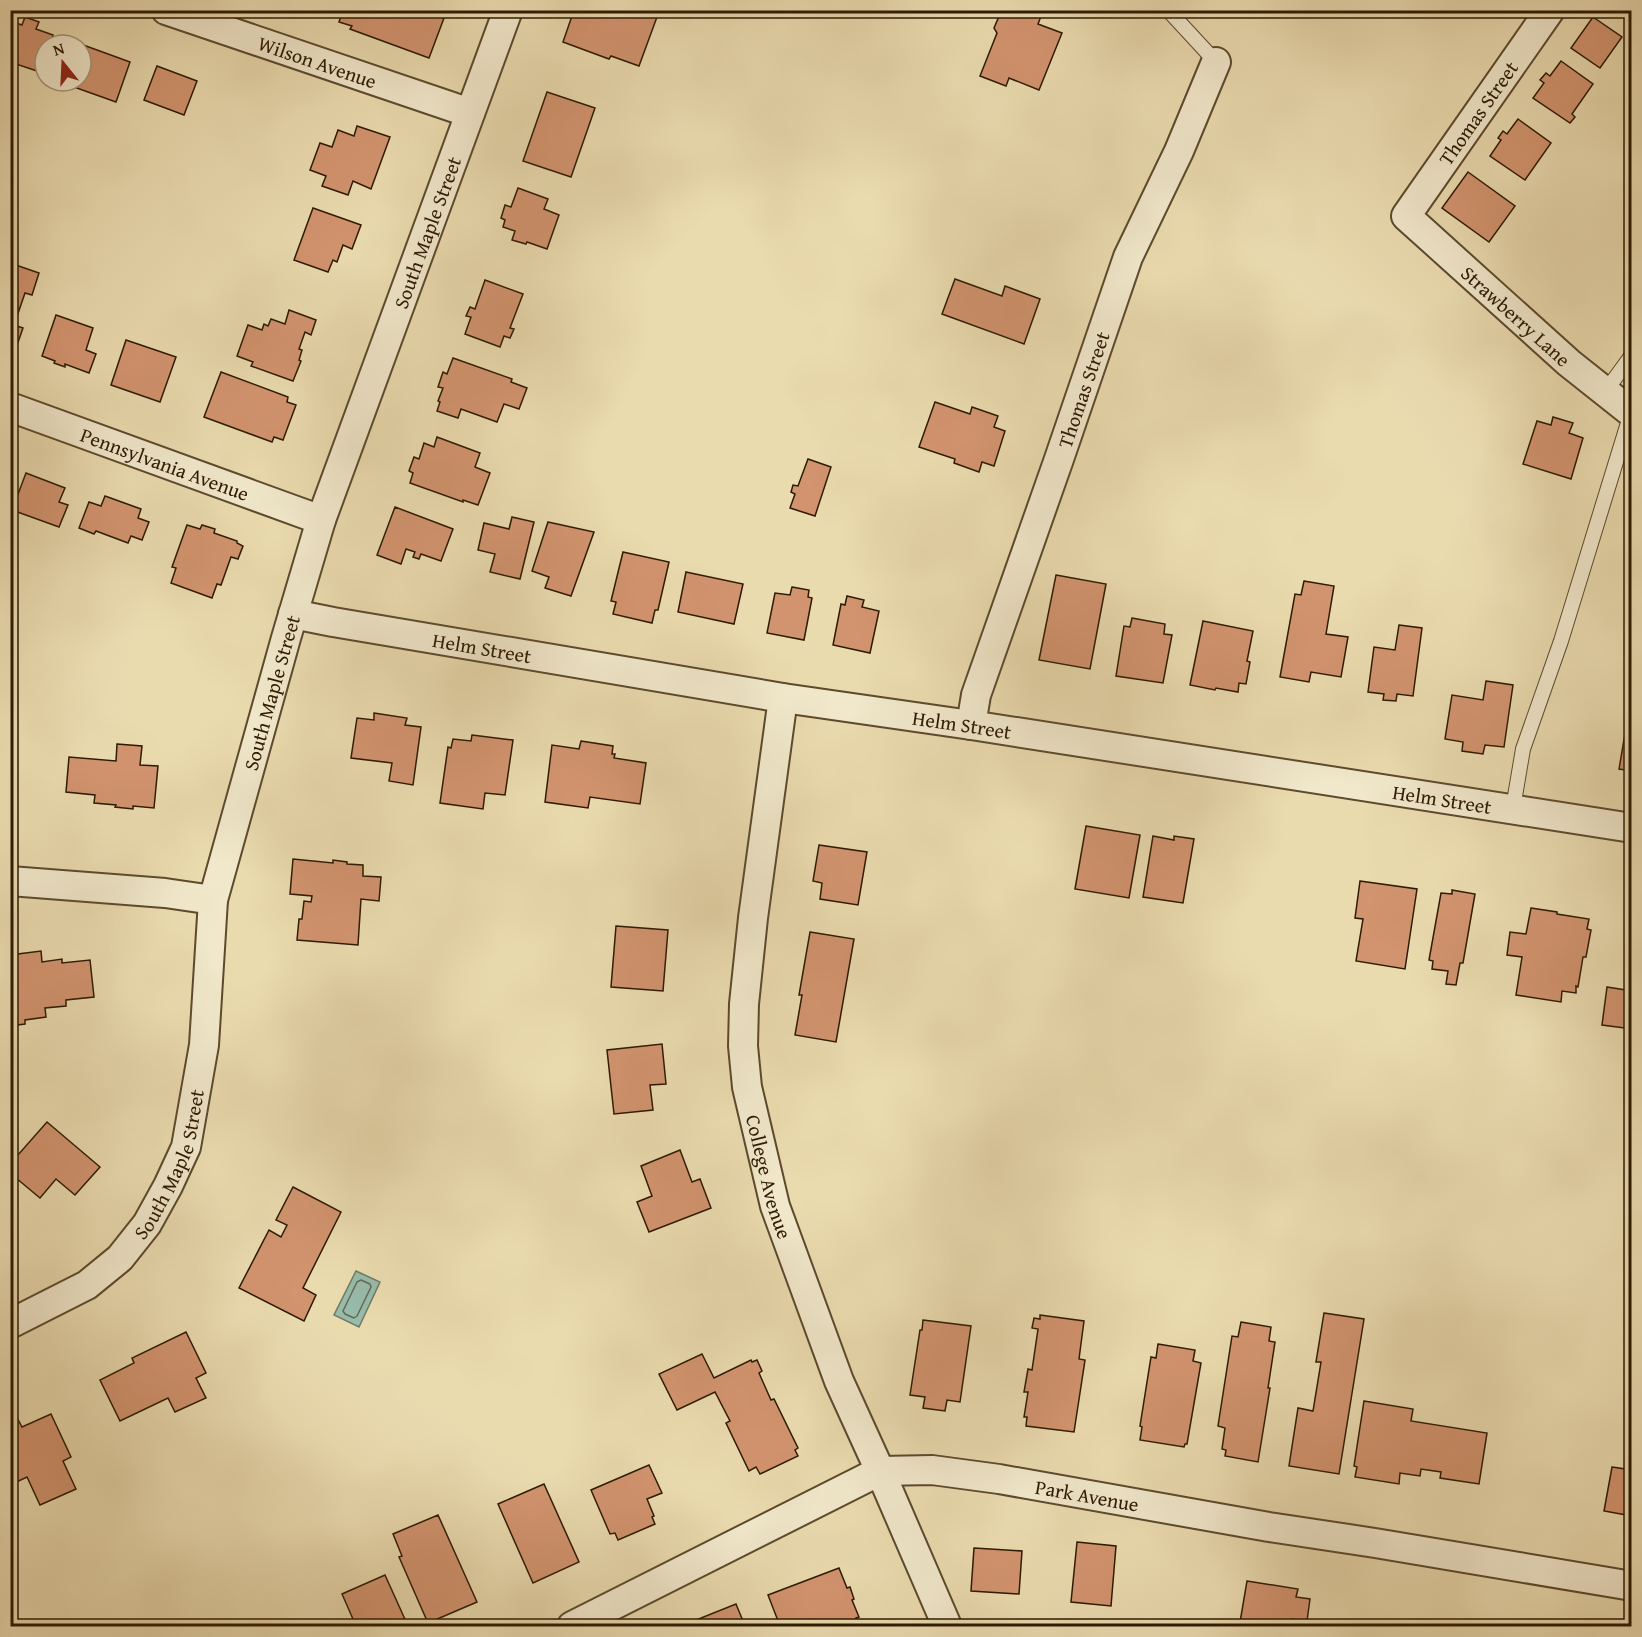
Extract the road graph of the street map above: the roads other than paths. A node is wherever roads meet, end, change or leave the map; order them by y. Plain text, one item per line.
1 (165, 10) edge
2 (508, 10) edge
3 (1168, 10) edge
4 (1550, 10) edge
5 (1216, 62) joint
6 (470, 113) junction
7 (1406, 216) joint
8 (1632, 355) edge
9 (1605, 392) junction
10 (10, 407) edge
11 (1631, 413) edge
12 (321, 520) junction
13 (293, 614) junction
14 (783, 698) junction
15 (970, 725) junction
16 (1513, 808) junction
17 (1632, 828) edge
18 (10, 881) edge
19 (213, 900) junction
20 (10, 1324) edge
21 (880, 1471) junction
22 (1632, 1586) edge
23 (572, 1626) edge
24 (947, 1626) edge

1 - 6 street, Wilson Avenue
2 - 6 street, South Maple Street
3 - 5 lane
4 - 7 street, Thomas Street
5 - 15 street, Thomas Street
6 - 12 street, South Maple Street
7 - 9 street, Strawberry Lane
8 - 9 lane
9 - 11 street, Strawberry Lane
10 - 12 street, Pennsylvania Avenue
11 - 16 lane
12 - 13 street, South Maple Street
13 - 14 street, Helm Street
13 - 19 street, South Maple Street
14 - 15 street, Helm Street
14 - 21 street, College Avenue
15 - 16 street, Helm Street
16 - 17 street, Helm Street
18 - 19 street
19 - 20 street, South Maple Street
21 - 22 street, Park Avenue
21 - 23 street, Park Avenue
21 - 24 street, College Avenue

